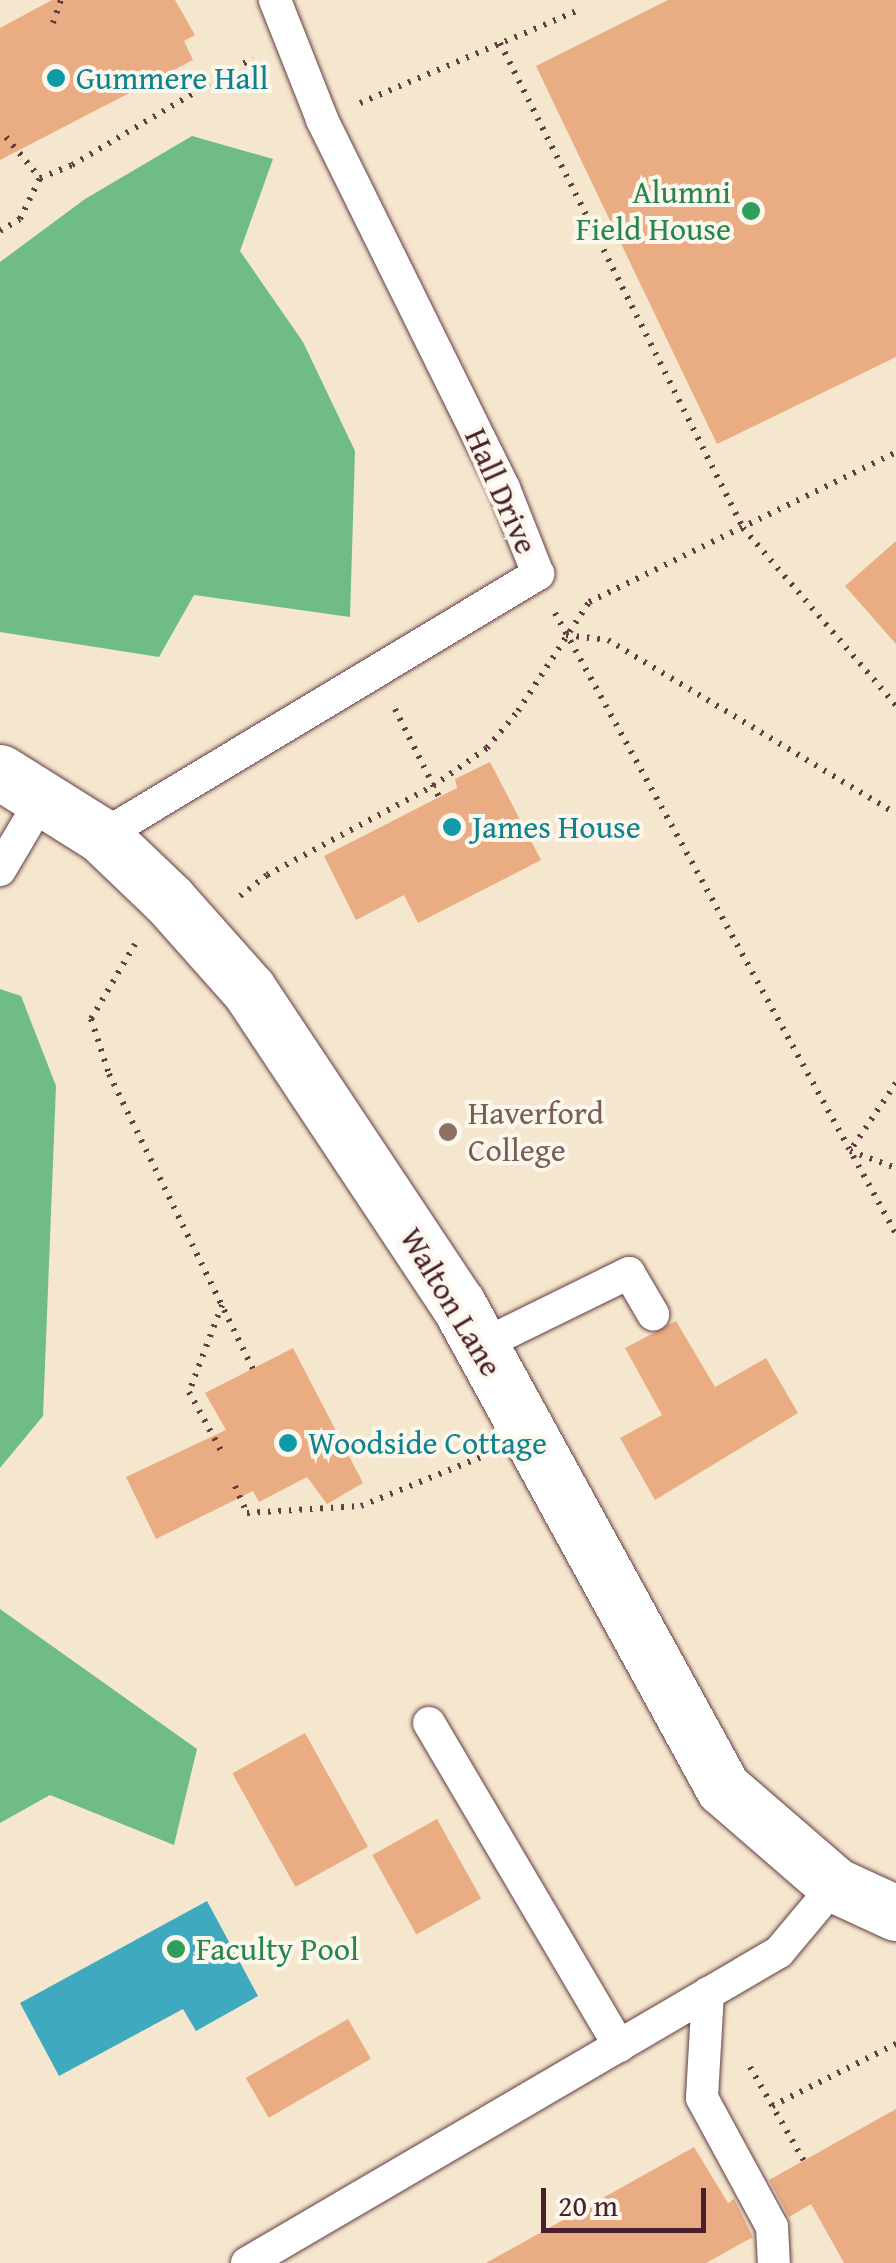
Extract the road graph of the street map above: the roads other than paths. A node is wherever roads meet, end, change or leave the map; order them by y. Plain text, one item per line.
1 (275, 0) edge
2 (21, 786) edge
3 (102, 836) junction
4 (0, 870) edge
5 (653, 1314) dead end
6 (480, 1346) junction
7 (429, 1722) dead end
8 (835, 1885) junction
9 (896, 1913) edge
10 (708, 1994) junction
11 (618, 2046) junction
12 (251, 2261) edge
13 (774, 2263) edge

1 - 3 lane, Hall Drive
2 - 3 street, Walton Lane
2 - 4 lane
3 - 6 street, Walton Lane
5 - 6 lane
6 - 8 street, Walton Lane
7 - 11 lane
8 - 9 street, Walton Lane
8 - 10 lane
10 - 11 lane
10 - 13 lane
11 - 12 lane

